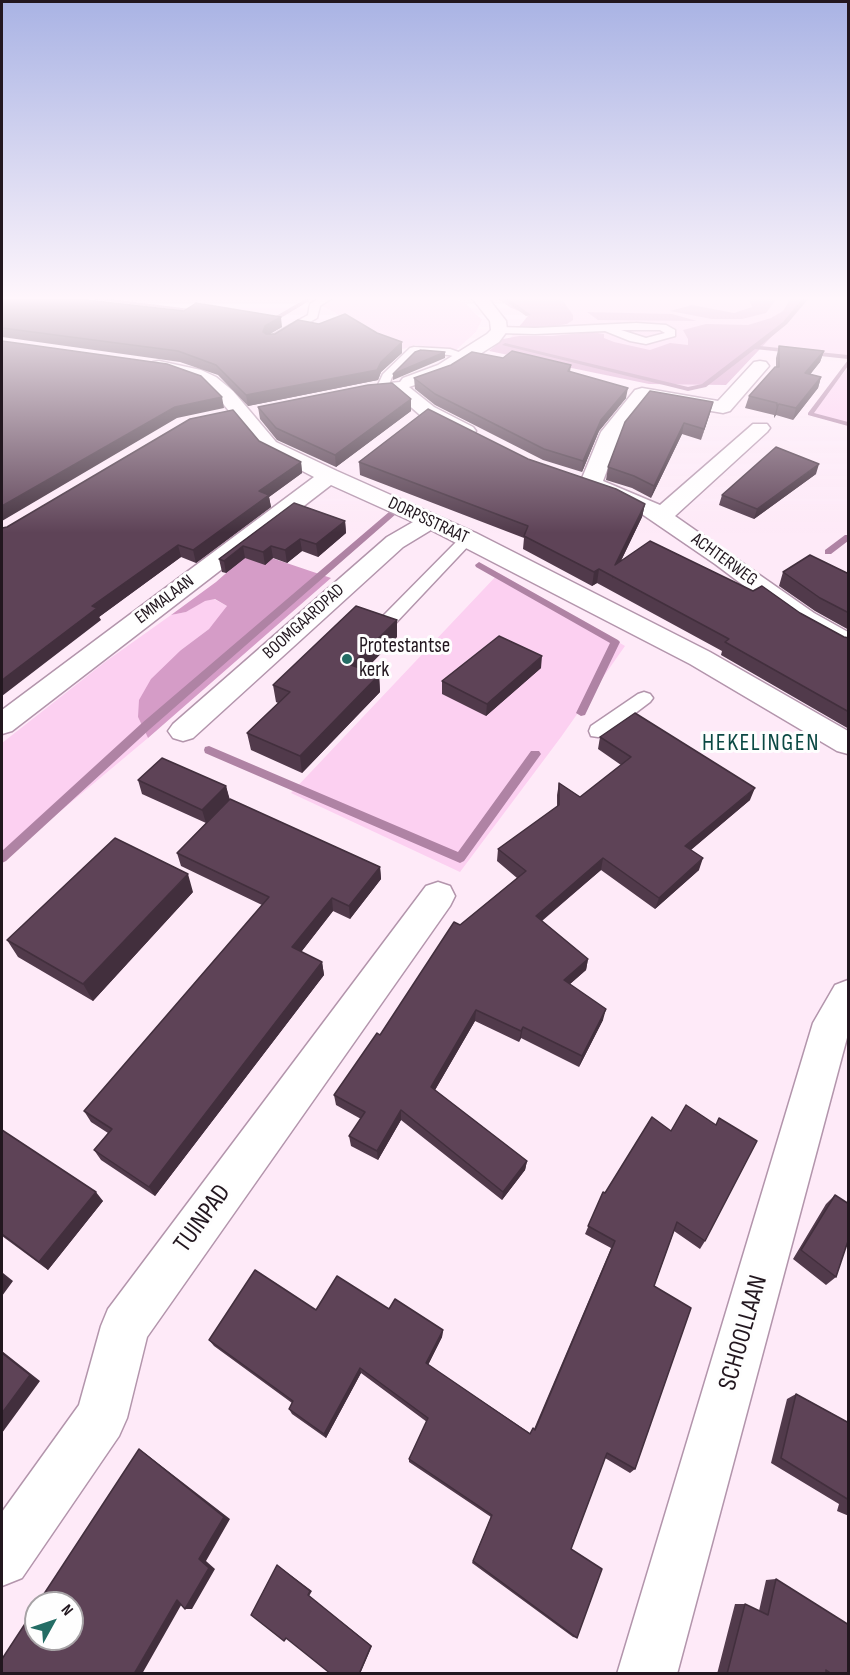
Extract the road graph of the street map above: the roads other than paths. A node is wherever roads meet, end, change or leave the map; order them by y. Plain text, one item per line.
1 (196, 376) edge
2 (387, 376) edge
3 (421, 376) edge
4 (751, 376) edge
5 (383, 388) junction
6 (622, 388) edge
7 (642, 394) junction
8 (427, 411) junction
9 (409, 425) edge
10 (760, 428) dead end
11 (483, 440) edge
12 (341, 474) junction
13 (661, 516) junction
14 (430, 521) junction
15 (468, 538) junction
16 (384, 624) edge
17 (849, 643) edge
18 (644, 698) dead end
19 (2, 724) edge
20 (183, 731) dead end
21 (598, 731) dead end
22 (849, 744) edge
23 (438, 896) dead end
24 (849, 997) edge
25 (2, 1558) edge
26 (647, 1674) edge

1 - 12 street, DORPSSTRAAT
2 - 5 lane
3 - 5 street
4 - 7 street
5 - 8 street
6 - 7 street
7 - 13 street, ACHTERWEG
8 - 9 street
8 - 11 street
10 - 13 street
12 - 14 street, DORPSSTRAAT
12 - 19 street, EMMALAAN
13 - 17 street, ACHTERWEG
14 - 15 street, DORPSSTRAAT
14 - 20 street, BOOMGAARDPAD
15 - 16 lane
15 - 22 street, DORPSSTRAAT
18 - 21 lane
23 - 25 street, TUINPAD
24 - 26 street, SCHOOLLAAN

